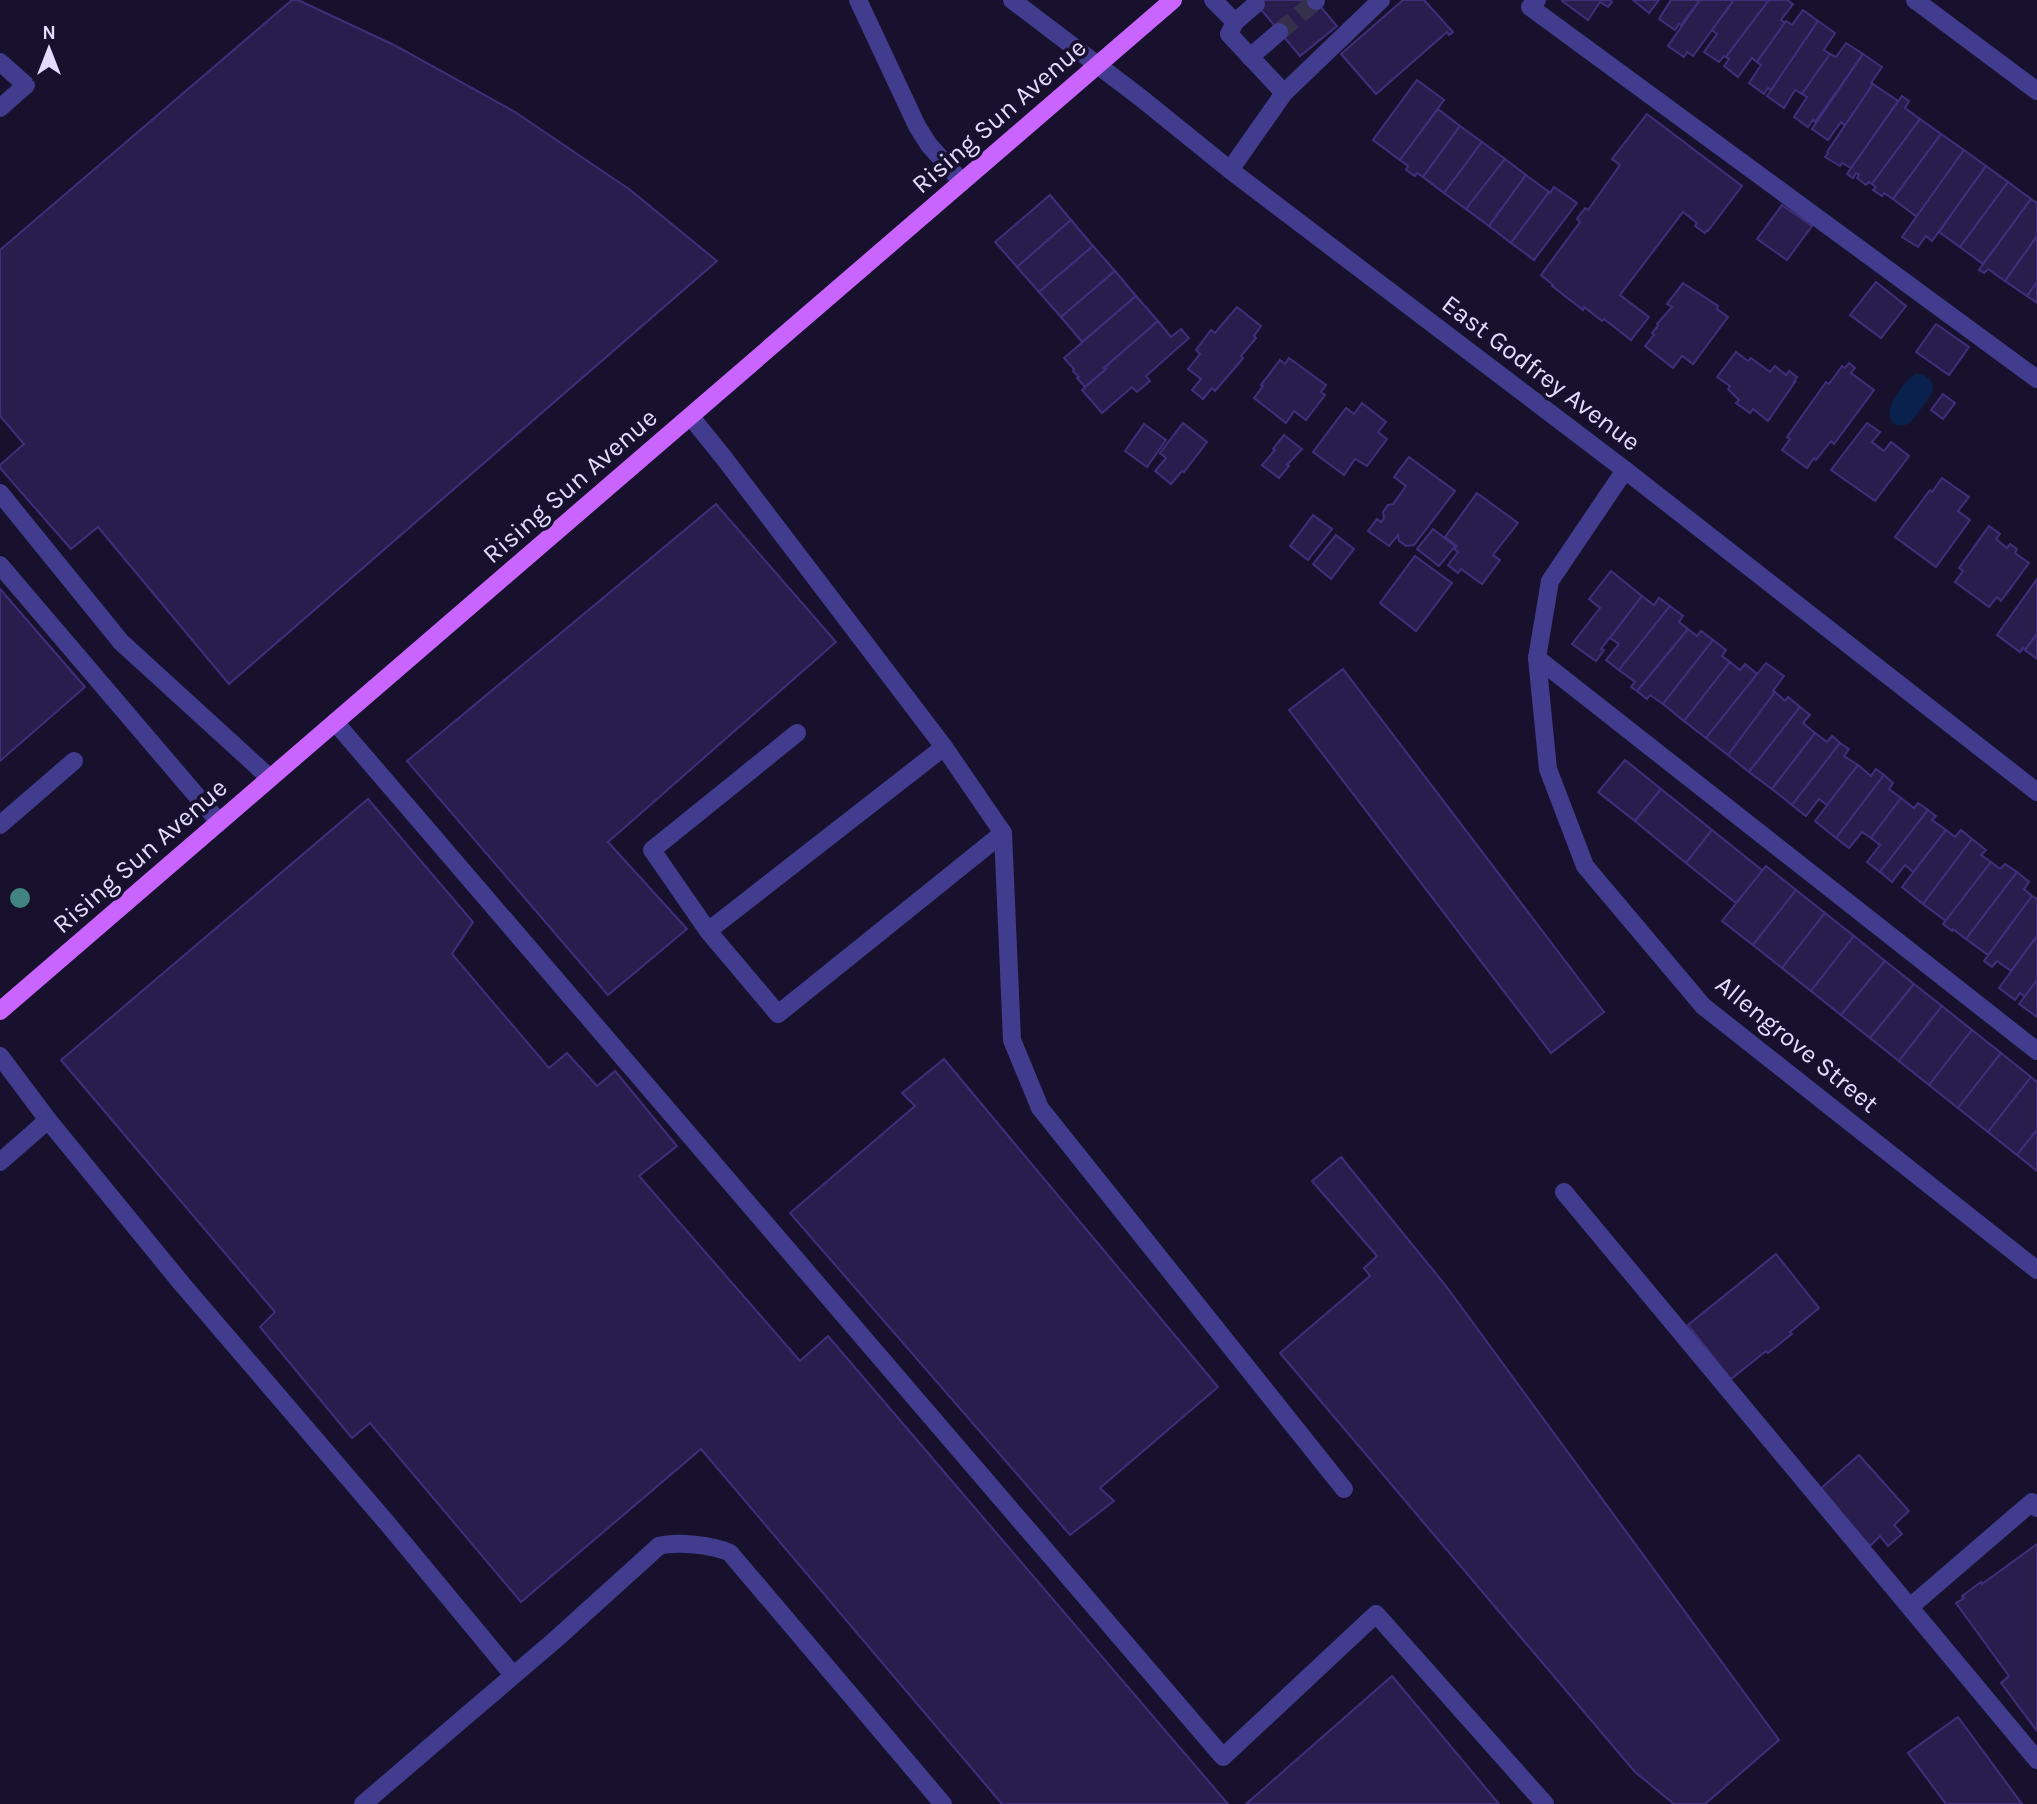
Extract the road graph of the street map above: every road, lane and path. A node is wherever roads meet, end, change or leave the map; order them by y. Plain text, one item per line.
1 (858, 0) edge
2 (1012, 0) edge
3 (1172, 0) edge
4 (1213, 0) edge
5 (1381, 0) edge
6 (1537, 0) edge
7 (1915, 0) edge
8 (1256, 4) dead end
9 (1235, 22) junction
10 (1279, 32) tunnel mouth
11 (1250, 57) junction
12 (0, 62) edge
13 (1098, 65) junction
14 (2037, 91) edge
15 (1284, 93) junction
16 (0, 108) edge
17 (1230, 170) junction
18 (962, 182) junction
19 (2037, 379) edge
20 (691, 417) junction
21 (1625, 470) junction
22 (0, 493) edge
23 (0, 565) edge
24 (1537, 658) junction
25 (335, 722) junction
26 (797, 733) dead end
27 (944, 747) junction
28 (74, 761) dead end
29 (270, 778) junction
30 (2037, 792) edge
31 (219, 822) junction
32 (0, 825) edge
33 (1003, 833) junction
34 (708, 931) junction
35 (0, 1011) edge
36 (2037, 1051) edge
37 (0, 1056) edge
38 (48, 1120) junction
39 (0, 1162) edge
40 (1564, 1192) dead end
41 (2037, 1270) edge
42 (1344, 1489) dead end
43 (2037, 1508) edge
44 (1910, 1607) junction
45 (513, 1675) junction
46 (2037, 1760) edge
47 (363, 1804) edge
48 (943, 1804) edge
49 (1545, 1804) edge

1 - 18 street
2 - 13 street, East Godfrey Avenue
3 - 13 main road, Rising Sun Avenue
4 - 9 street
5 - 15 street
6 - 19 street
7 - 14 street
8 - 9 street
9 - 11 street
10 - 11 street
11 - 15 street
12 - 16 street
13 - 17 street, East Godfrey Avenue
13 - 18 main road, Rising Sun Avenue
15 - 17 street
17 - 21 street, East Godfrey Avenue
18 - 20 main road, Rising Sun Avenue
20 - 25 main road, Rising Sun Avenue
20 - 27 street
21 - 24 street, Allengrove Street
21 - 30 street, East Godfrey Avenue
22 - 29 street
23 - 31 street
24 - 36 street
24 - 41 street, Allengrove Street
25 - 29 main road, Rising Sun Avenue
25 - 49 street
26 - 34 street
27 - 33 street
27 - 34 street
28 - 32 street
29 - 31 main road, Rising Sun Avenue
31 - 35 main road, Rising Sun Avenue
33 - 34 street
33 - 42 street
37 - 38 street
38 - 39 street
38 - 45 street
40 - 44 street
43 - 44 street
44 - 46 street
45 - 47 street
45 - 48 street

